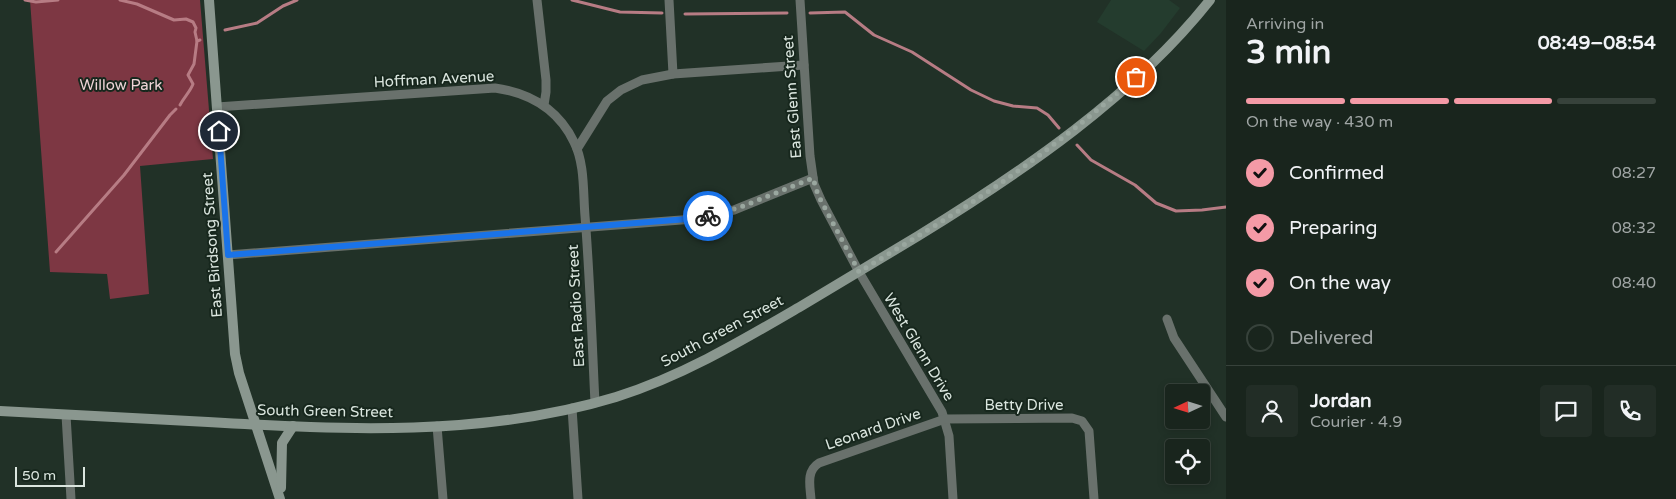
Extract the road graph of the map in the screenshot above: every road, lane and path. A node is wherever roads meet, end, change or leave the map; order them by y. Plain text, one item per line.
1 (209, 0) edge
2 (537, 0) edge
3 (669, 0) edge
4 (800, 0) edge
5 (1210, 0) edge
6 (804, 65) junction
7 (673, 74) junction
8 (544, 105) junction
9 (217, 107) junction
10 (577, 149) junction
11 (813, 178) junction
12 (586, 227) junction
13 (228, 255) junction
14 (859, 272) junction
15 (1167, 319) dead end
16 (595, 403) junction
17 (572, 408) junction
18 (0, 411) edge
19 (66, 414) junction
20 (1226, 417) edge
21 (945, 419) junction
22 (257, 425) junction
23 (293, 426) junction
24 (436, 426) junction
25 (71, 499) edge
26 (281, 499) edge
27 (443, 499) edge
28 (578, 499) edge
29 (811, 499) edge
30 (953, 499) edge
31 (1094, 499) edge

1 - 9 street, East Birdsong Street
2 - 8 street
3 - 7 street
4 - 6 street, East Glenn Street
5 - 14 street, South Green Street
6 - 7 street
6 - 11 street, East Glenn Street
7 - 10 street
8 - 9 street, Hoffman Avenue
8 - 10 street, Hoffman Avenue
9 - 13 street, East Birdsong Street
10 - 12 street, East Radio Street
11 - 12 street
11 - 14 street, East Glenn Street
12 - 13 street
12 - 16 street, East Radio Street
13 - 22 street, East Birdsong Street
14 - 16 street, South Green Street
14 - 21 street, West Glenn Drive
15 - 20 street
16 - 17 street, South Green Street
17 - 24 street, South Green Street
17 - 28 street
18 - 19 street, South Green Street
19 - 22 street, South Green Street
19 - 25 street
21 - 29 street, Leonard Drive
21 - 30 street, West Glenn Drive
21 - 31 street, Betty Drive
22 - 23 street, South Green Street
22 - 26 street, East Birdsong Street
23 - 24 street, South Green Street
23 - 26 street
24 - 27 street

